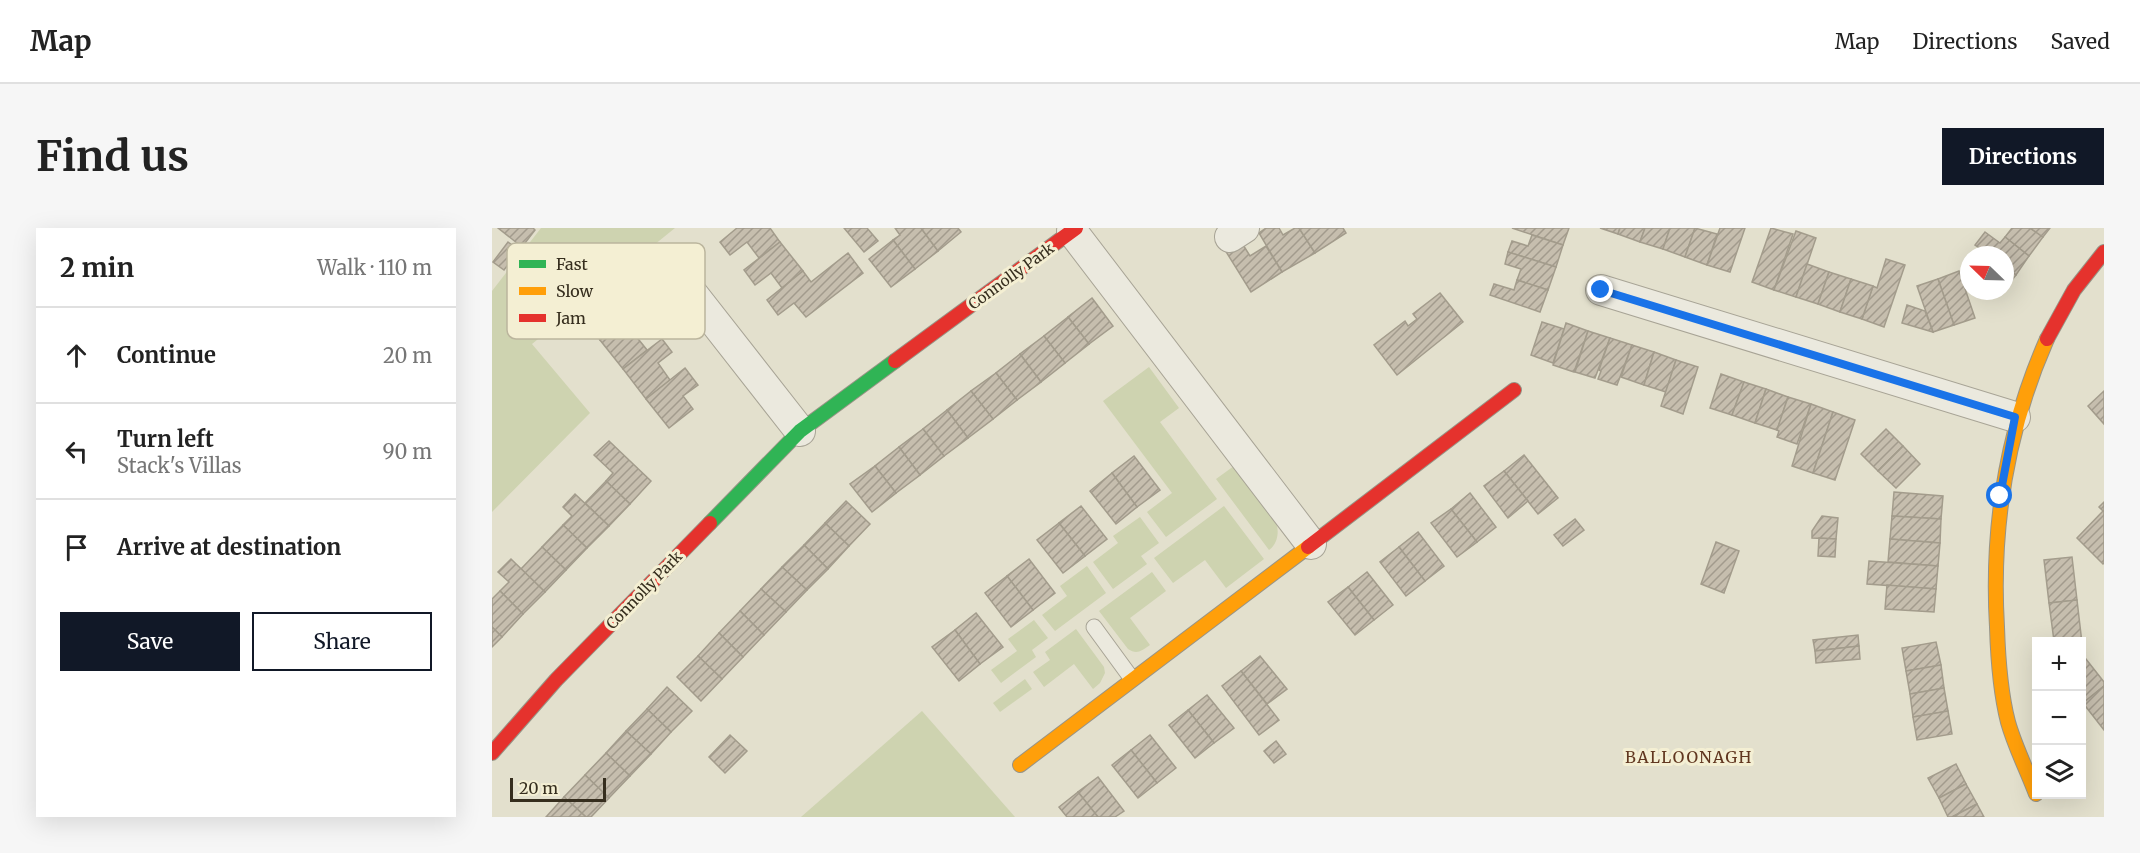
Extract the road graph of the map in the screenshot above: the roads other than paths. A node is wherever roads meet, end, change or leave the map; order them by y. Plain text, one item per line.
1 (1074, 229) edge
2 (2104, 252) edge
3 (1601, 290) dead end
4 (705, 310) edge
5 (1514, 390) dead end
6 (2015, 417) junction
7 (800, 431) junction
8 (1311, 544) junction
9 (1094, 627) dead end
10 (1132, 679) junction
11 (492, 753) edge
12 (1020, 765) dead end
13 (2032, 783) edge

1 - 7 street, Connolly Park
1 - 8 street
2 - 6 street
3 - 6 street
4 - 7 street
5 - 8 street
6 - 13 street
7 - 11 street, Connolly Park
8 - 10 street
9 - 10 lane
10 - 12 street

